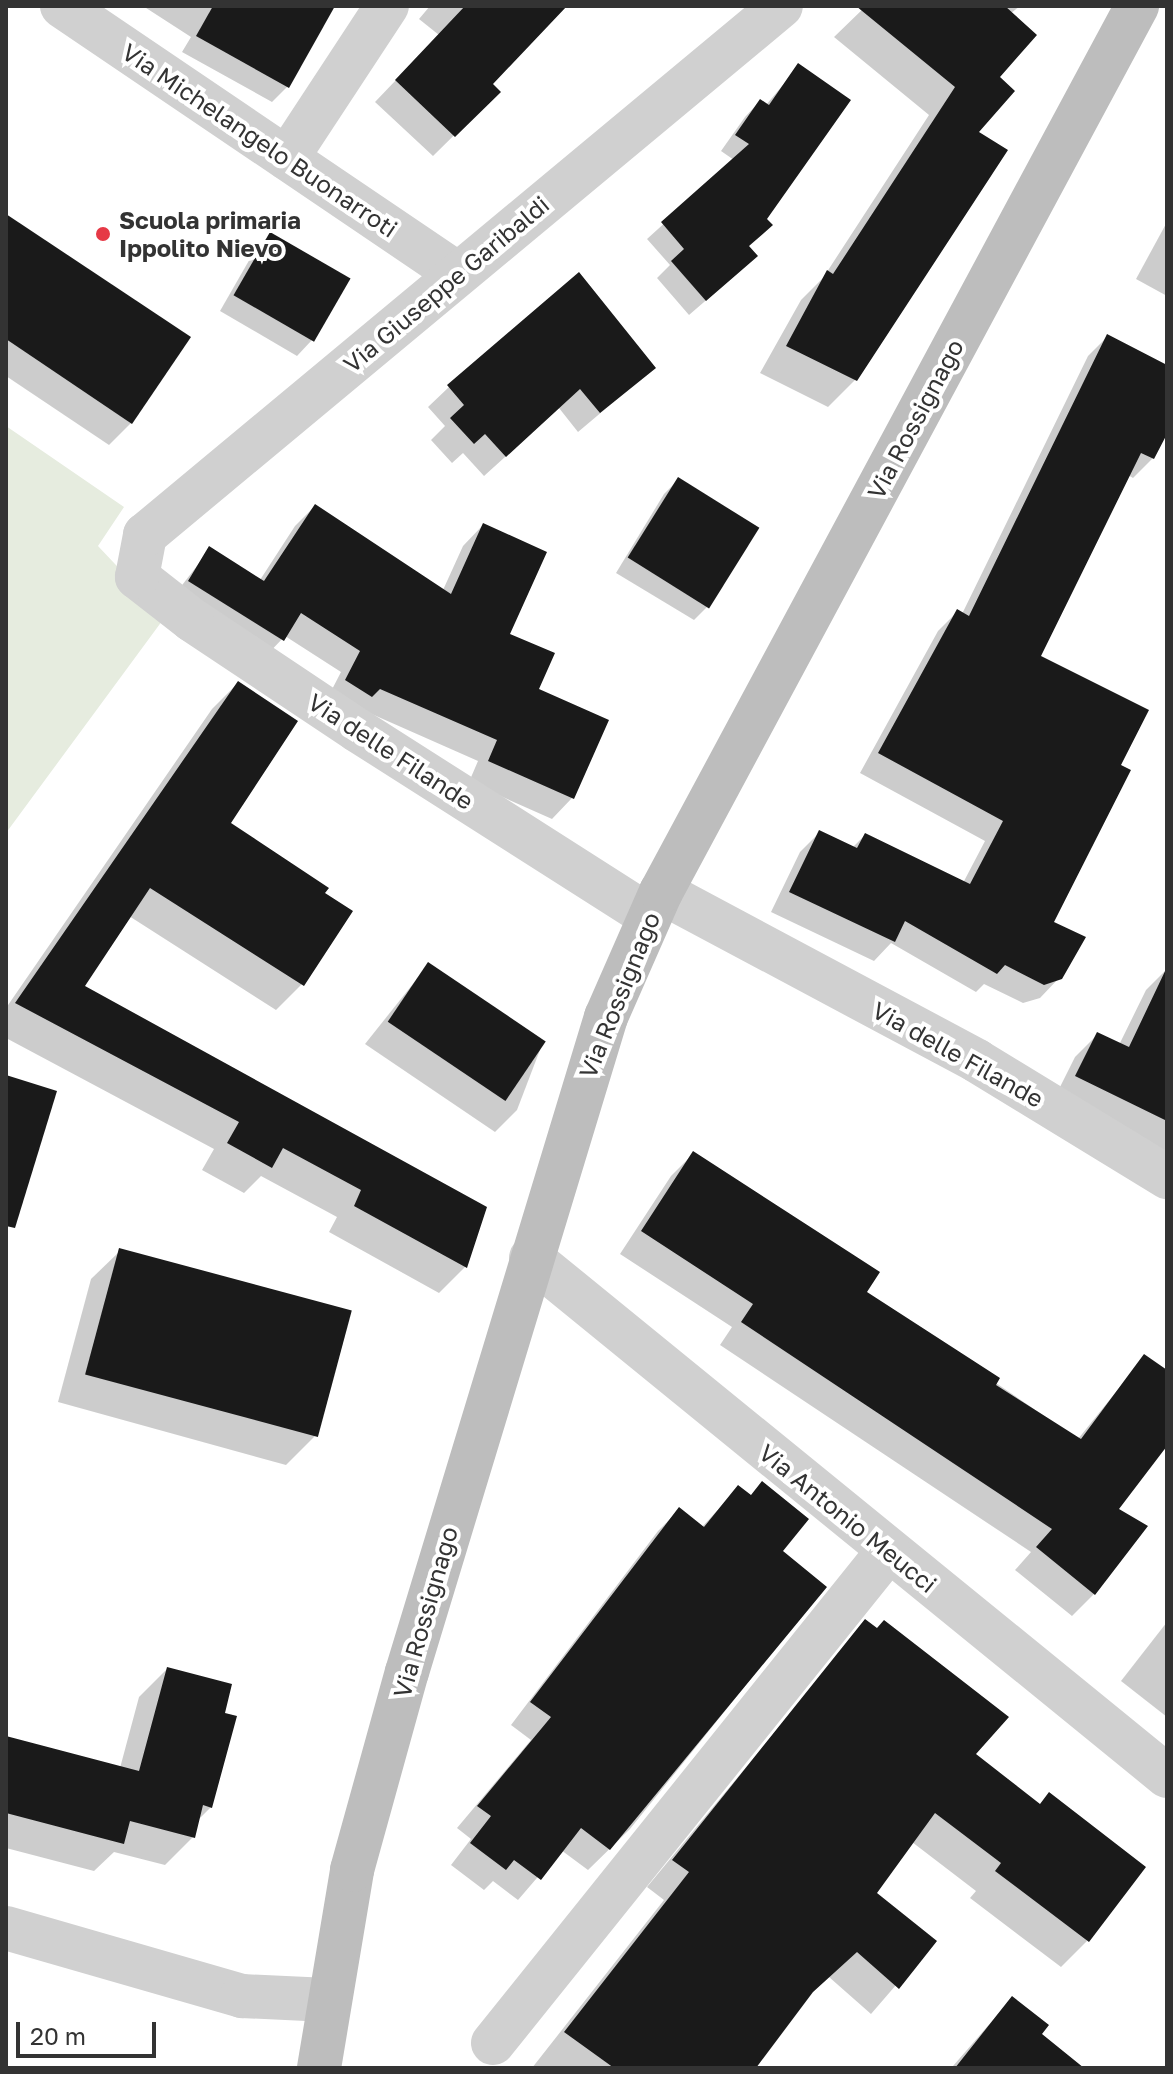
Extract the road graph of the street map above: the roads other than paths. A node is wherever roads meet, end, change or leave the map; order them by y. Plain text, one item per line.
1 (62, 6) edge
2 (387, 6) edge
3 (781, 6) edge
4 (1137, 6) edge
5 (287, 158) junction
6 (458, 274) junction
7 (137, 577) joint
8 (655, 904) junction
9 (1167, 1177) edge
10 (531, 1258) junction
11 (888, 1551) junction
12 (1167, 1776) edge
13 (6, 1928) edge
14 (328, 2000) junction
15 (493, 2043) dead end
16 (319, 2068) edge

1 - 5 street, Via Michelangelo Buonarroti
2 - 5 street
3 - 6 street, Via Giuseppe Garibaldi
4 - 8 street, Via Rossignago
5 - 6 street, Via Michelangelo Buonarroti
6 - 7 street, Via Giuseppe Garibaldi
7 - 8 street, Via delle Filande
8 - 9 street, Via delle Filande
8 - 10 street, Via Rossignago
10 - 11 street, Via Antonio Meucci
10 - 14 street, Via Rossignago
11 - 12 street, Via Antonio Meucci
11 - 15 street
13 - 14 street
14 - 16 street, Via Rossignago

